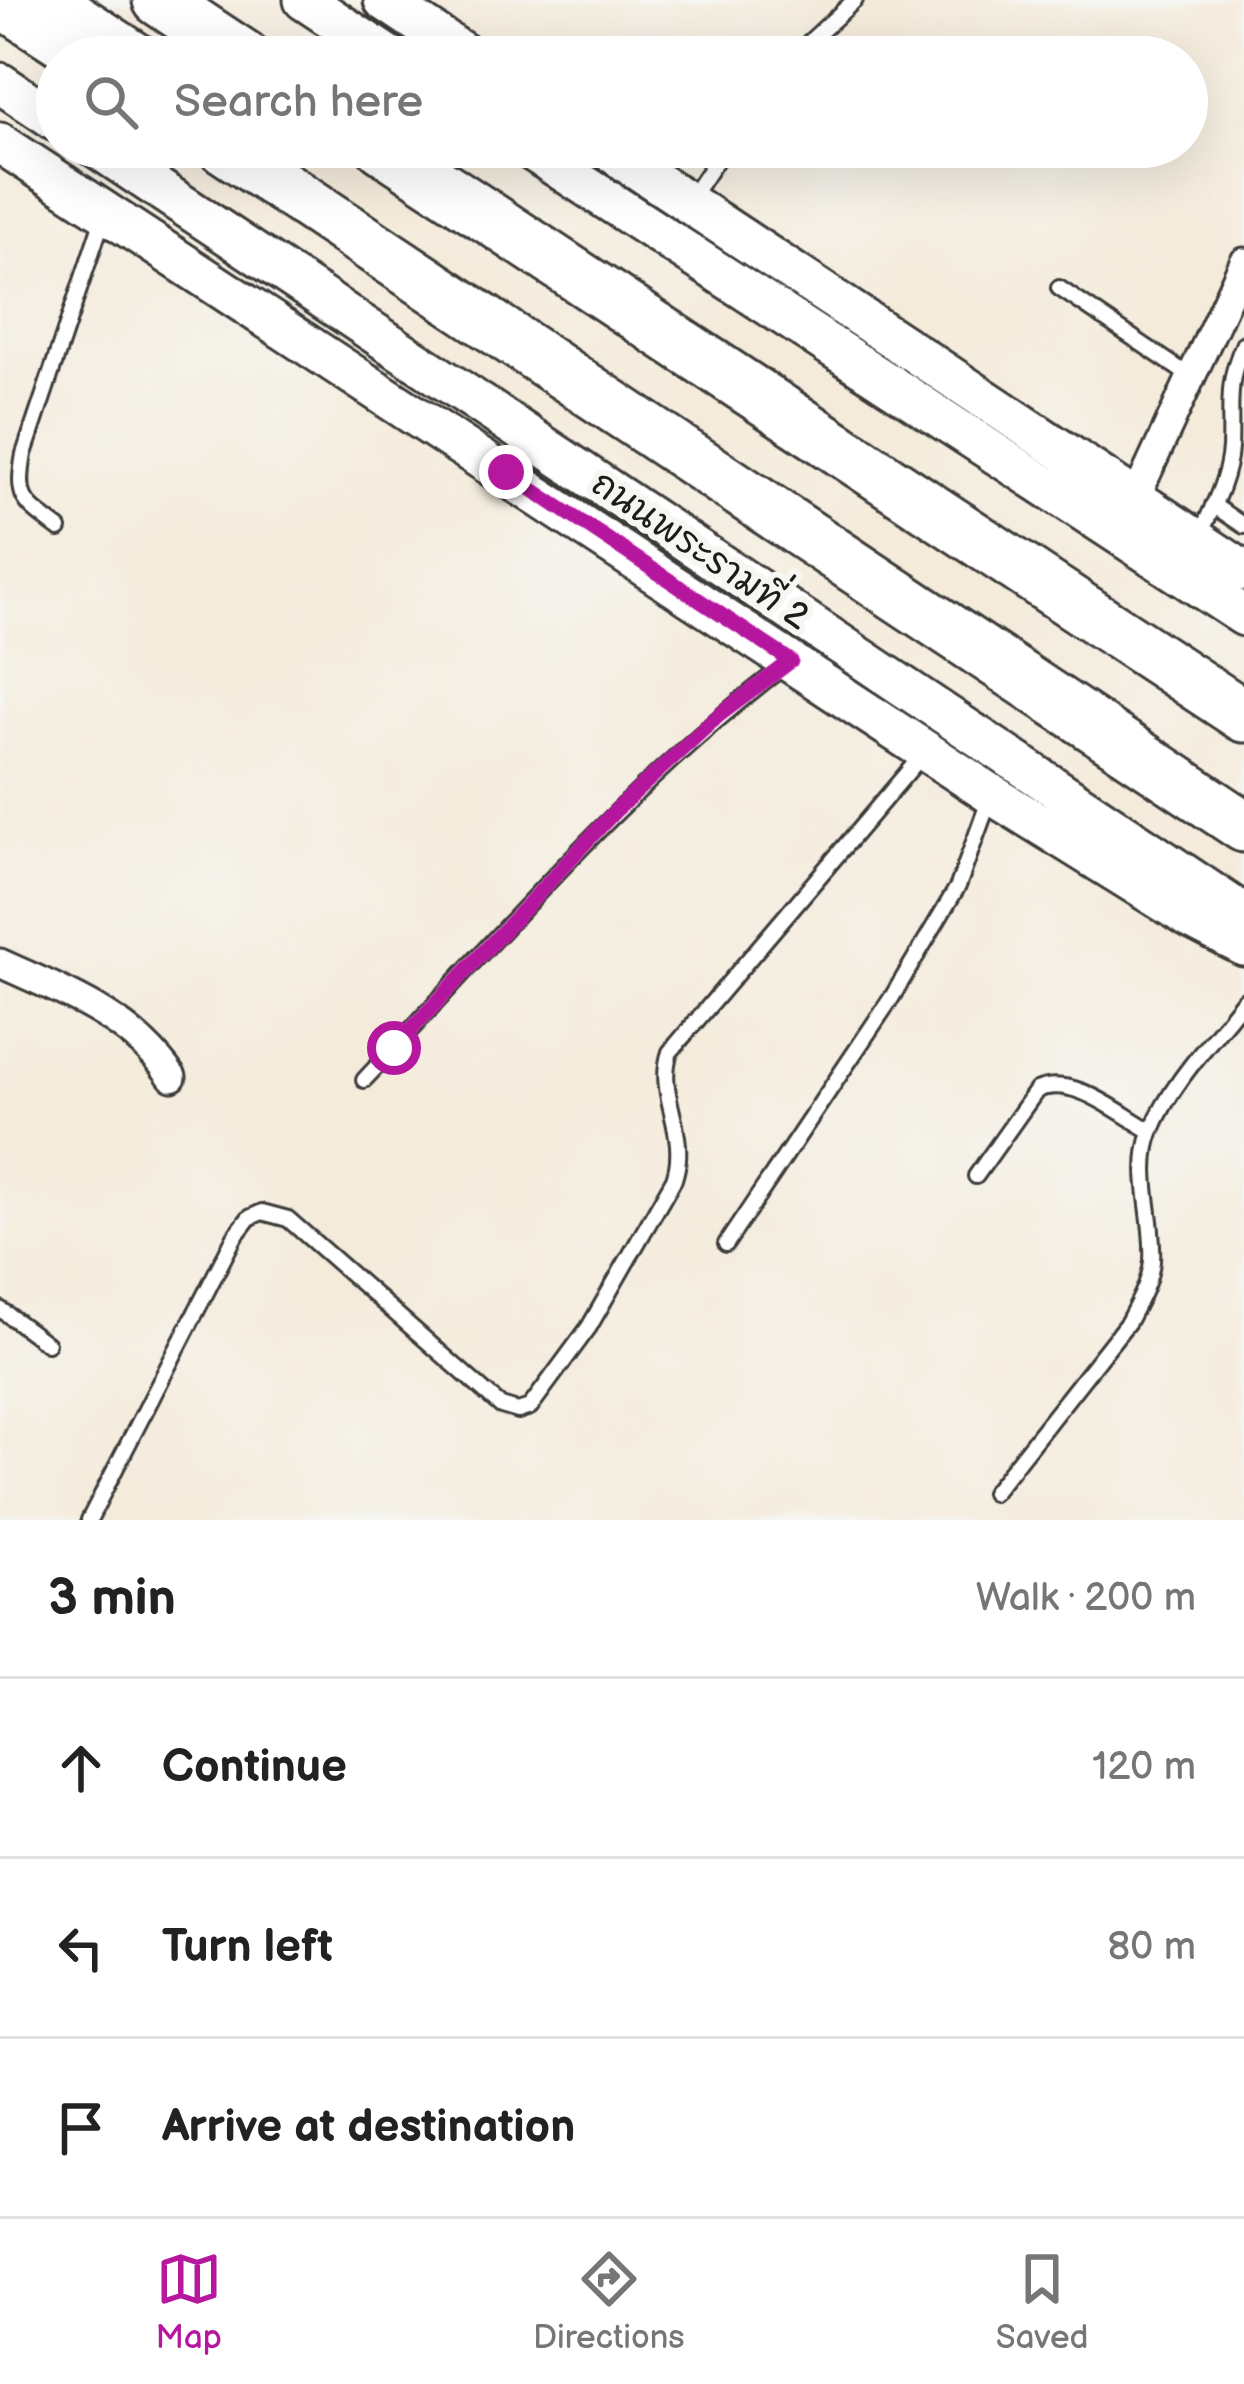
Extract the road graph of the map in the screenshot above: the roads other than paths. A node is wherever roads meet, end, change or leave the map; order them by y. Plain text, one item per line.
1 (1, 0) edge
2 (46, 0) edge
3 (159, 0) edge
4 (178, 0) edge
5 (304, 0) edge
6 (384, 0) edge
7 (855, 0) edge
8 (55, 36) edge
9 (101, 36) edge
10 (213, 36) edge
11 (232, 36) edge
12 (358, 36) edge
13 (438, 36) edge
14 (816, 36) edge
15 (0, 83) edge
16 (36, 107) edge
17 (0, 143) edge
18 (36, 167) edge
19 (37, 168) edge
20 (129, 168) edge
21 (256, 168) edge
22 (301, 168) edge
23 (414, 168) edge
24 (432, 168) edge
25 (558, 168) edge
26 (636, 168) edge
27 (710, 168) edge
28 (688, 203) junction
29 (104, 213) junction
30 (1244, 262) edge
31 (1059, 288) dead end
32 (1244, 343) edge
33 (1191, 377) junction
34 (1135, 499) junction
35 (1205, 522) junction
36 (1244, 526) edge
37 (58, 529) dead end
38 (1244, 571) edge
39 (1244, 616) edge
40 (791, 661) junction
41 (1244, 706) edge
42 (1244, 716) edge
43 (926, 751) junction
44 (1244, 790) edge
45 (991, 794) junction
46 (1244, 826) edge
47 (1244, 914) edge
48 (1244, 946) edge
49 (0, 963) edge
50 (1244, 1000) edge
51 (172, 1077) dead end
52 (364, 1080) dead end
53 (1151, 1131) junction
54 (976, 1176) dead end
55 (725, 1244) dead end
56 (0, 1309) edge
57 (47, 1344) dead end
58 (993, 1493) dead end
59 (89, 1520) edge

1 - 8 highway
2 - 9 highway
3 - 10 highway
4 - 11 highway
5 - 12 main road
6 - 13 main road
7 - 14 lane
15 - 16 main road
17 - 18 main road
19 - 29 main road
20 - 47 main road, ถนนพระรามที่ 2
21 - 46 highway, ถนนพระรามที่ 2
22 - 44 highway
23 - 42 highway
24 - 41 highway
25 - 39 main road
26 - 28 main road
27 - 28 lane
28 - 34 main road
29 - 37 lane
29 - 40 main road
30 - 33 street
31 - 33 lane
32 - 35 lane
33 - 34 street
34 - 35 main road
35 - 36 lane
35 - 38 main road
40 - 43 main road
40 - 52 lane
43 - 45 main road
43 - 59 lane
45 - 48 main road
45 - 55 lane
49 - 51 street
50 - 53 lane
53 - 54 lane
53 - 58 lane
56 - 57 lane

